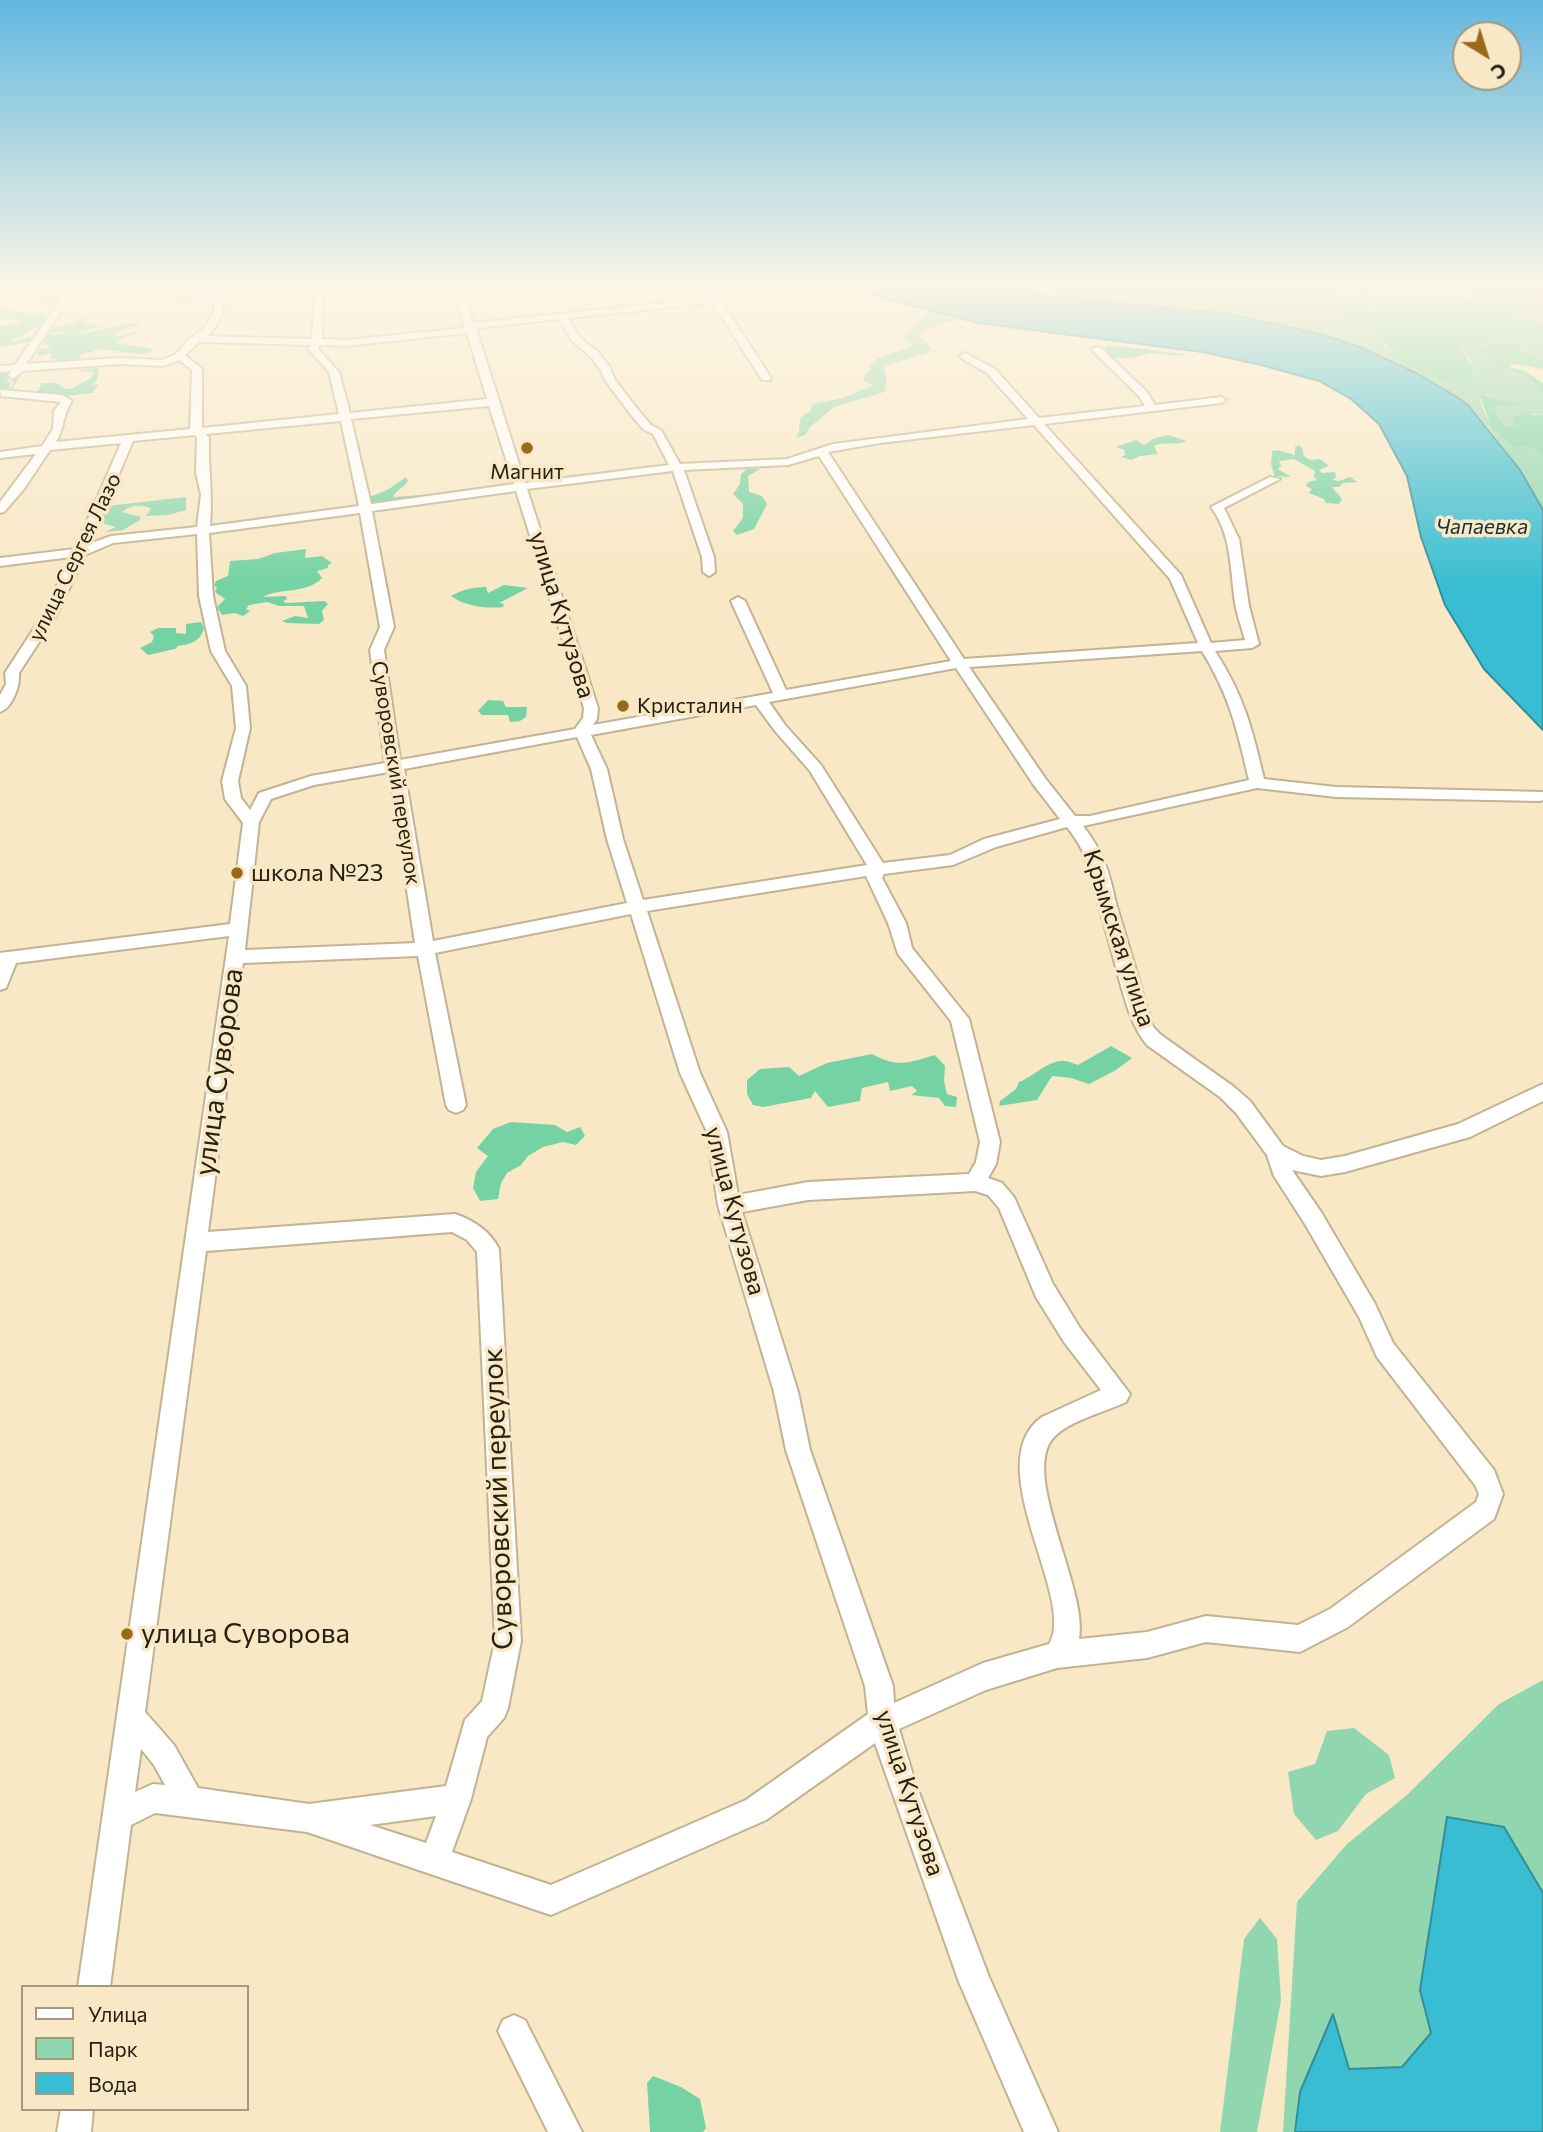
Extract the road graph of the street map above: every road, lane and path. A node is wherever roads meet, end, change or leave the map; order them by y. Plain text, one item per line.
1 (197, 387) edge
2 (336, 387) edge
3 (489, 387) edge
4 (616, 387) edge
5 (1005, 387) edge
6 (1136, 387) edge
7 (1, 393) edge
8 (1221, 400) dead end
9 (494, 402) junction
10 (1152, 408) junction
11 (344, 417) junction
12 (1036, 422) junction
13 (197, 432) junction
14 (128, 439) junction
15 (47, 449) junction
16 (822, 452) junction
17 (0, 455) edge
18 (676, 467) junction
19 (1274, 479) dead end
20 (522, 486) junction
21 (366, 507) junction
22 (0, 509) edge
23 (204, 530) junction
24 (81, 552) junction
25 (0, 562) edge
26 (709, 572) dead end
27 (738, 601) dead end
28 (1206, 647) junction
29 (961, 663) junction
30 (782, 697) junction
31 (761, 701) junction
32 (0, 708) edge
33 (581, 730) junction
34 (393, 767) junction
35 (1257, 783) junction
36 (1540, 796) dead end
37 (1071, 821) junction
38 (251, 822) junction
39 (878, 869) junction
40 (638, 907) junction
41 (238, 929) junction
42 (425, 949) junction
43 (236, 957) junction
44 (5, 958) edge
45 (0, 983) edge
46 (1543, 1092) edge
47 (456, 1105) dead end
48 (1276, 1152) junction
49 (975, 1182) junction
50 (729, 1205) junction
51 (195, 1242) junction
52 (1057, 1655) junction
53 (131, 1717) junction
54 (882, 1721) junction
55 (457, 1798) junction
56 (190, 1801) junction
57 (117, 1817) junction
58 (307, 1818) junction
59 (434, 1861) junction
60 (94, 1985) edge
61 (514, 2031) dead end
62 (77, 2111) edge
63 (74, 2132) edge
64 (565, 2132) edge
65 (1041, 2132) edge

1 - 13 street
2 - 11 street, Суворовский переулок
3 - 9 street, улица Кутузова
4 - 18 street
5 - 12 street
6 - 10 street
7 - 15 street
8 - 10 street
9 - 11 street
9 - 20 street, улица Кутузова
10 - 12 street
11 - 13 street
11 - 21 street, Суворовский переулок
12 - 16 street
12 - 28 street
13 - 14 street
13 - 23 street
14 - 15 street
14 - 24 street, улица Сергея Лазо
15 - 17 street
15 - 22 street
16 - 18 street
16 - 29 street, Крымская улица
18 - 20 street
18 - 26 street
19 - 28 street
20 - 21 street
20 - 33 street, улица Кутузова
21 - 23 street
21 - 34 street, Суворовский переулок
23 - 24 street
23 - 38 street
24 - 25 street
24 - 32 street, улица Сергея Лазо
27 - 30 street
28 - 29 street
28 - 35 street
29 - 30 street
29 - 37 street, Крымская улица
30 - 31 street
31 - 33 street
31 - 39 street
33 - 34 street
33 - 40 street, улица Кутузова
34 - 38 street, улица Суворова
34 - 42 street, Суворовский переулок
35 - 36 street
35 - 37 street
37 - 39 street
37 - 48 street, Крымская улица
38 - 41 street, улица Суворова
39 - 40 street
39 - 49 street
40 - 42 street
40 - 50 street, улица Кутузова
41 - 43 street, улица Суворова
41 - 44 street
42 - 43 street
42 - 47 street, Суворовский переулок
43 - 51 street, улица Суворова
44 - 45 street
46 - 48 street
48 - 52 street, Крымская улица
49 - 50 street
49 - 52 street
50 - 54 street, улица Кутузова
51 - 53 street, улица Суворова
51 - 55 street, Суворовский переулок
52 - 54 street
53 - 56 street
53 - 57 street, улица Суворова
54 - 59 street
54 - 65 street, улица Кутузова
55 - 58 street
55 - 59 street, Суворовский переулок
56 - 57 street
56 - 58 street
57 - 60 street, улица Суворова
58 - 59 street
61 - 64 street
62 - 63 street

